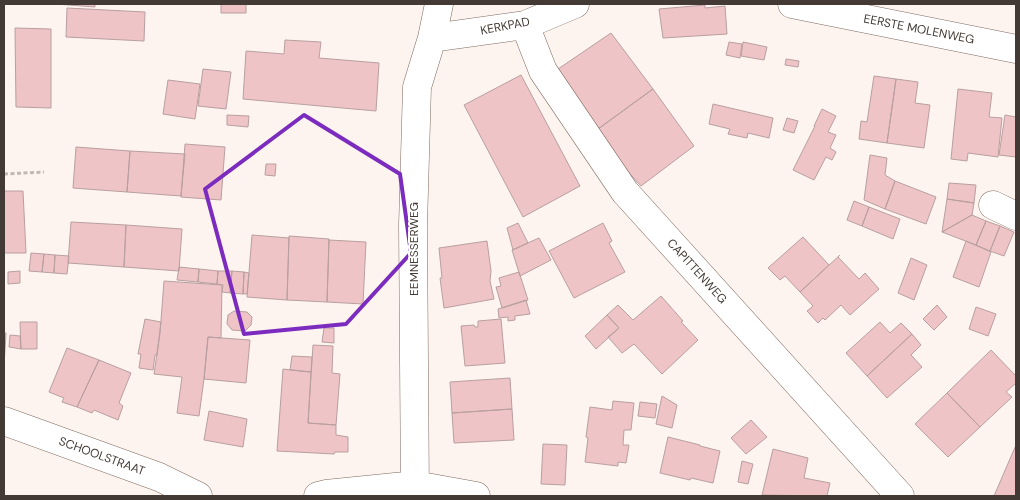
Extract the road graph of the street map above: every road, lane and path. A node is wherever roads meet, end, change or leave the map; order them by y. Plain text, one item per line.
1 (439, 4) edge
2 (575, 4) edge
3 (792, 4) edge
4 (525, 25) junction
5 (432, 38) junction
6 (1016, 49) edge
7 (44, 172) dead end
8 (4, 174) edge
9 (4, 421) edge
10 (415, 490) edge
11 (198, 496) edge
12 (318, 496) edge
13 (476, 496) edge
14 (900, 496) edge

1 - 5 street, EEMNESSERWEG
2 - 4 street, KERKPAD
3 - 6 street, EERSTE MOLENWEG
4 - 5 street, KERKPAD
4 - 14 street, CAPITTENWEG
5 - 10 street, EEMNESSERWEG
7 - 8 path
9 - 11 street, SCHOOLSTRAAT
10 - 12 street
10 - 13 street

